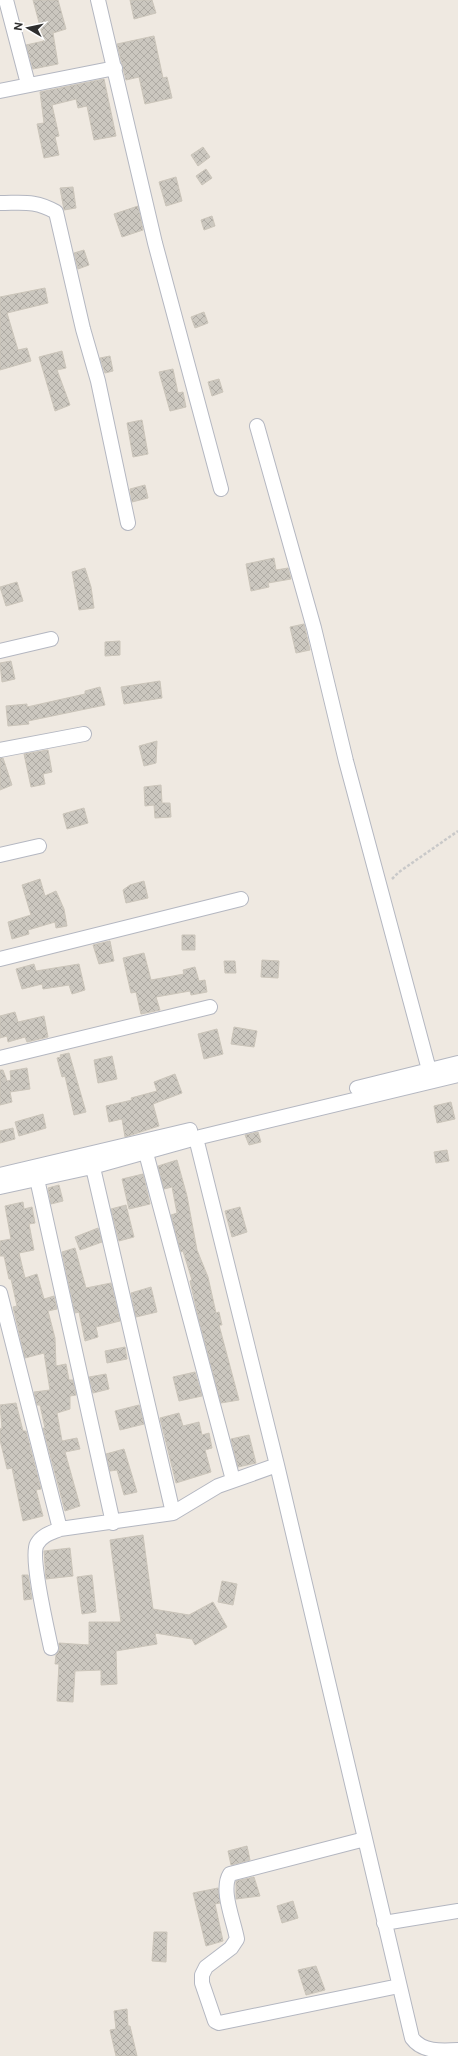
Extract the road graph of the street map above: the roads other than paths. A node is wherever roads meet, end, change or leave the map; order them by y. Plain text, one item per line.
1 (6, 0) edge
2 (98, 0) edge
3 (115, 68) junction
4 (28, 84) junction
5 (0, 91) edge
6 (0, 203) edge
7 (257, 426) dead end
8 (221, 489) dead end
9 (128, 522) dead end
10 (51, 639) dead end
11 (0, 651) edge
12 (84, 734) dead end
13 (0, 750) edge
14 (39, 846) dead end
15 (0, 855) edge
16 (241, 899) dead end
17 (0, 958) edge
18 (210, 1007) dead end
19 (0, 1058) edge
20 (458, 1064) edge
21 (458, 1075) edge
22 (430, 1076) junction
23 (196, 1138) junction
24 (146, 1153) junction
25 (91, 1161) junction
26 (35, 1173) junction
27 (1, 1181) edge
28 (0, 1293) edge
29 (277, 1465) junction
30 (233, 1480) junction
31 (173, 1513) junction
32 (114, 1523) junction
33 (60, 1529) junction
34 (51, 1648) dead end
35 (365, 1839) junction
36 (458, 1911) edge
37 (384, 1923) junction
38 (398, 1986) junction
39 (458, 2050) edge

1 - 4 street
2 - 3 street
3 - 4 street
3 - 8 street
4 - 5 street
6 - 9 street
7 - 22 street
10 - 11 street
12 - 13 street
14 - 15 street
16 - 17 street
18 - 19 street
20 - 22 street
21 - 22 street
22 - 23 street
22 - 25 street
23 - 24 street
23 - 29 street
24 - 25 street
24 - 30 street
25 - 26 street
25 - 31 street
26 - 27 street
26 - 32 street
28 - 33 street
29 - 30 street
29 - 35 street
30 - 31 street
31 - 32 street
32 - 33 street
33 - 34 street
35 - 37 street
35 - 38 street
36 - 37 street
37 - 38 street
38 - 39 street

